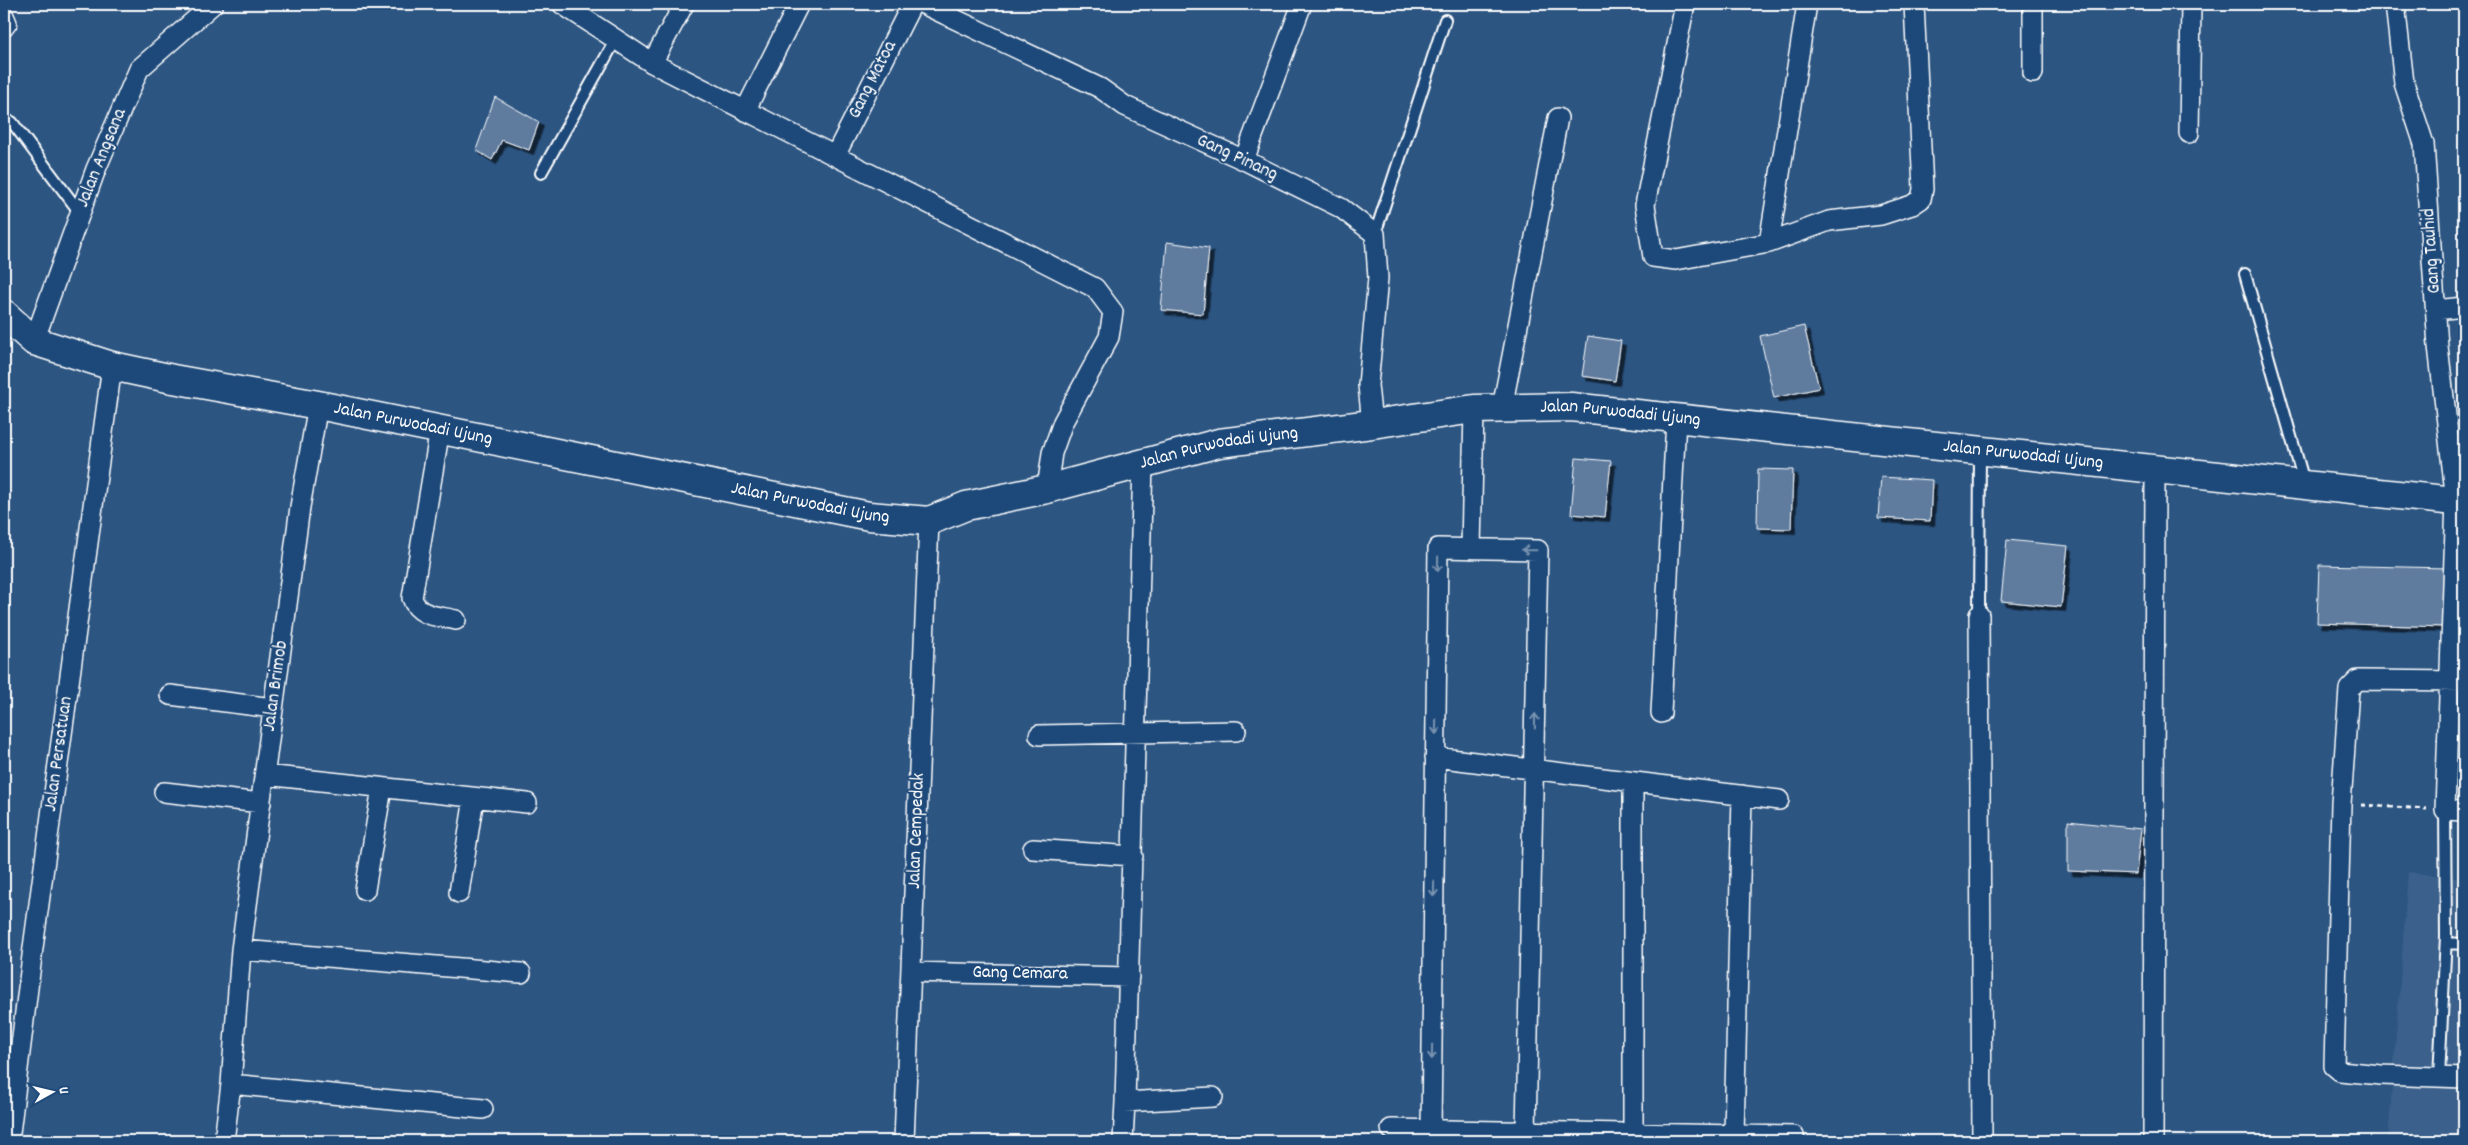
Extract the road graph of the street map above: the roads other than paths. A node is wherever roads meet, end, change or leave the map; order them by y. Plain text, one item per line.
1 (213, 4) edge
2 (562, 4) edge
3 (684, 4) edge
4 (798, 4) edge
5 (912, 4) edge
6 (923, 4) edge
7 (1302, 4) edge
8 (1686, 4) edge
9 (1807, 4) edge
10 (1914, 4) edge
11 (2033, 4) edge
12 (2190, 4) edge
13 (2395, 4) edge
14 (4, 16) edge
15 (1444, 20) dead end
16 (4, 27) edge
17 (616, 39) junction
18 (652, 63) junction
19 (2033, 73) dead end
20 (745, 111) junction
21 (1558, 118) dead end
22 (12, 122) dead end
23 (2189, 133) dead end
24 (835, 156) junction
25 (1244, 160) junction
26 (541, 173) dead end
27 (80, 214) junction
28 (1375, 234) junction
29 (1769, 243) junction
30 (2245, 274) dead end
31 (2464, 307) edge
32 (2436, 310) junction
33 (7, 322) edge
34 (34, 341) junction
35 (112, 366) junction
36 (318, 405) junction
37 (1502, 408) junction
38 (1474, 409) junction
39 (1676, 419) junction
40 (1372, 424) junction
41 (440, 429) junction
42 (1980, 450) junction
43 (1143, 463) junction
44 (2155, 469) junction
45 (2304, 485) junction
46 (1047, 489) junction
47 (2460, 502) edge
48 (929, 521) junction
49 (1471, 549) junction
50 (1979, 615) joint
51 (456, 620) dead end
52 (2457, 681) edge
53 (170, 695) dead end
54 (273, 708) junction
55 (1661, 713) dead end
56 (1236, 731) dead end
57 (1137, 733) junction
58 (1039, 735) dead end
59 (1436, 757) junction
60 (1534, 769) junction
61 (265, 775) junction
62 (1633, 782) junction
63 (382, 788) junction
64 (164, 792) dead end
65 (1742, 795) junction
66 (474, 798) junction
67 (1779, 800) dead end
68 (261, 803) junction
69 (526, 803) dead end
70 (2445, 810) junction
71 (2464, 811) edge
72 (1032, 849) dead end
73 (1133, 856) junction
74 (365, 890) dead end
75 (459, 893) dead end
76 (2446, 944) junction
77 (2464, 944) edge
78 (240, 958) junction
79 (911, 972) junction
80 (521, 973) dead end
81 (1128, 977) junction
82 (2439, 1077) junction
83 (2464, 1078) edge
84 (231, 1084) junction
85 (1213, 1097) dead end
86 (1125, 1102) junction
87 (483, 1109) dead end
88 (1391, 1130) dead end
89 (1431, 1130) junction
90 (1526, 1132) junction
91 (1632, 1133) junction
92 (1734, 1135) junction
93 (1794, 1136) dead end
94 (9, 1141) edge
95 (224, 1141) edge
96 (904, 1141) edge
97 (1123, 1141) edge
98 (1982, 1141) edge
99 (2153, 1141) edge

1 - 27 street, Jalan Angsana
2 - 17 street
3 - 18 street
4 - 20 street
5 - 24 street, Gang Matoa
6 - 25 street, Gang Pinang
7 - 25 street
8 - 29 street
9 - 29 street
10 - 29 street
11 - 19 street
12 - 23 street
13 - 32 street, Gang Tauhid
14 - 16 street
15 - 28 lane
17 - 18 street
17 - 26 lane
18 - 20 street
20 - 24 street
21 - 37 street
22 - 27 lane
24 - 46 street
25 - 28 street, Gang Pinang
27 - 34 street, Jalan Angsana
28 - 40 street
30 - 45 lane
31 - 32 street
32 - 47 street, Gang Tauhid
33 - 34 street, Jalan Purwodadi Ujung
34 - 35 street, Jalan Purwodadi Ujung
35 - 36 street, Jalan Purwodadi Ujung
35 - 94 street, Jalan Persatuan
36 - 41 street, Jalan Purwodadi Ujung
36 - 54 street, Jalan Brimob
37 - 38 street, Jalan Purwodadi Ujung
37 - 39 street, Jalan Purwodadi Ujung
38 - 40 street, Jalan Purwodadi Ujung
38 - 49 street
39 - 42 street, Jalan Purwodadi Ujung
39 - 55 street
40 - 43 street, Jalan Purwodadi Ujung
41 - 48 street, Jalan Purwodadi Ujung
41 - 51 street
42 - 44 street, Jalan Purwodadi Ujung
42 - 50 lane
43 - 46 street, Jalan Purwodadi Ujung
43 - 57 street
44 - 45 street, Jalan Purwodadi Ujung
44 - 99 street
45 - 47 street, Jalan Purwodadi Ujung
46 - 48 street, Jalan Purwodadi Ujung
47 - 52 street, Gang Tauhid
48 - 79 street, Jalan Cempedak
49 -> 59 street
60 -> 49 street
50 - 98 street
52 - 70 street, Gang Tauhid
52 - 82 street
53 - 54 street
54 - 61 street, Jalan Brimob
56 - 57 street
57 - 58 street
57 - 73 street
59 - 60 street
59 -> 89 street
60 - 62 street
60 - 90 street
61 - 63 street
61 - 68 street, Jalan Brimob
62 - 65 street
62 - 91 street
63 - 66 street
63 - 74 street
64 - 68 street
65 - 67 street
65 - 92 street
66 - 69 street
66 - 75 street
68 - 78 street, Jalan Brimob
70 - 71 street
70 - 76 lane
72 - 73 street
73 - 81 street
76 - 77 lane
76 - 82 lane
78 - 80 street
78 - 84 street, Jalan Brimob
79 - 81 street, Gang Cemara
79 - 96 street, Jalan Cempedak
81 - 86 street
82 - 83 street
84 - 87 street
84 - 95 street, Jalan Brimob
85 - 86 street
86 - 97 street
88 - 89 street
89 - 90 street
90 - 91 street
91 - 92 street
92 - 93 street

